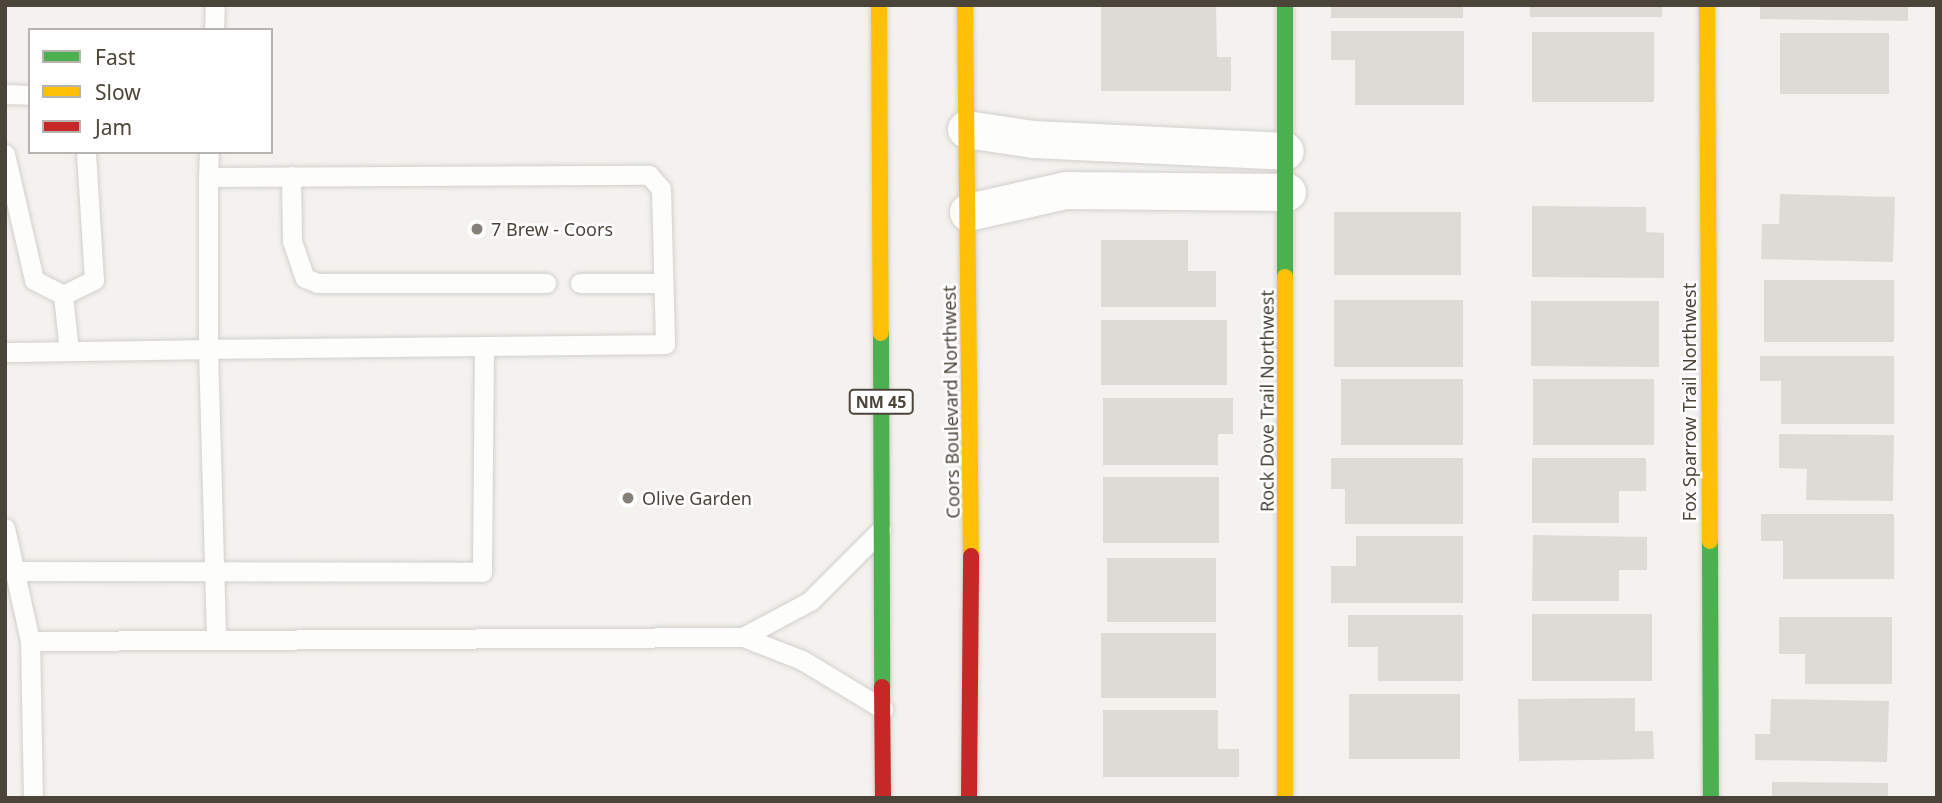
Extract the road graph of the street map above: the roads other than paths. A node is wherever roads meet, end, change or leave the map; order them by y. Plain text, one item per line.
1 (215, 5) edge
2 (879, 5) edge
3 (965, 5) edge
4 (1285, 5) edge
5 (1707, 5) edge
6 (214, 28) edge
7 (5, 94) edge
8 (28, 95) edge
9 (966, 129) junction
10 (1285, 151) junction
11 (5, 154) edge
12 (86, 154) edge
13 (209, 154) edge
14 (291, 176) junction
15 (208, 177) junction
16 (1287, 192) junction
17 (968, 212) junction
18 (546, 283) dead end
19 (580, 283) dead end
20 (663, 283) junction
21 (63, 295) junction
22 (484, 346) junction
23 (208, 349) junction
24 (69, 351) junction
25 (5, 352) edge
26 (5, 528) edge
27 (881, 530) junction
28 (15, 571) junction
29 (214, 572) junction
30 (743, 637) junction
31 (216, 640) junction
32 (30, 641) junction
33 (883, 709) junction
34 (33, 798) edge
35 (883, 798) edge
36 (969, 798) edge
37 (1285, 798) edge
38 (1711, 798) edge

1 - 6 lane
2 - 27 main road, NM 45
3 - 9 main road, Coors Boulevard Northwest
4 - 10 main road, Rock Dove Trail Northwest
5 - 38 main road, Fox Sparrow Trail Northwest
7 - 8 lane
9 - 10 street
9 - 17 main road, Coors Boulevard Northwest
10 - 16 main road, Rock Dove Trail Northwest
11 - 21 lane
12 - 21 lane
13 - 15 lane
14 - 15 lane
14 - 18 lane
14 - 20 lane
15 - 23 lane
16 - 17 street
16 - 37 main road, Rock Dove Trail Northwest
17 - 36 main road, Coors Boulevard Northwest
19 - 20 lane
20 - 22 lane
21 - 24 lane
22 - 23 lane
22 - 29 lane
23 - 24 lane
23 - 29 lane
24 - 25 lane
26 - 28 lane
27 - 30 lane
27 - 33 main road, NM 45
28 - 29 lane
28 - 32 lane
29 - 31 lane
30 - 31 lane
30 - 33 lane
31 - 32 lane
32 - 34 lane
33 - 35 main road, NM 45

